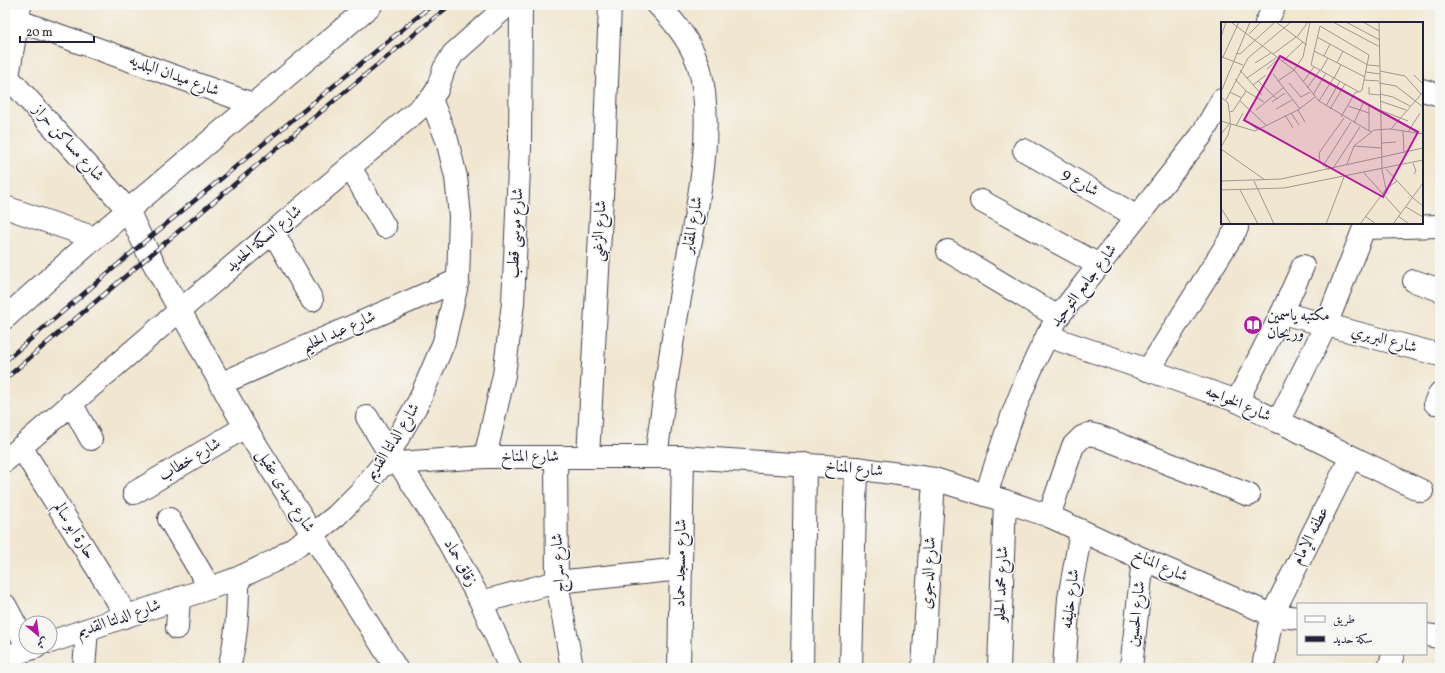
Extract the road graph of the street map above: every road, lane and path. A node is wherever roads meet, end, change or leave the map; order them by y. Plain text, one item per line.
1 (371, 5) edge
2 (508, 5) edge
3 (521, 5) edge
4 (610, 5) edge
5 (658, 5) edge
6 (1275, 5) edge
7 (14, 13) edge
8 (1266, 22) edge
9 (6, 80) edge
10 (1423, 90) edge
11 (1440, 94) edge
12 (431, 99) junction
13 (1221, 102) edge
14 (253, 104) junction
15 (1024, 150) dead end
16 (350, 167) junction
17 (981, 201) dead end
18 (5, 207) edge
19 (128, 210) junction
20 (1137, 217) junction
21 (1366, 225) edge
22 (1440, 226) edge
23 (386, 227) dead end
24 (1237, 228) dead end
25 (273, 232) junction
26 (95, 238) junction
27 (948, 251) dead end
28 (1099, 265) junction
29 (1303, 266) dead end
30 (458, 280) junction
31 (1414, 281) dead end
32 (1440, 290) edge
33 (312, 300) dead end
34 (179, 311) junction
35 (1282, 313) junction
36 (1058, 317) junction
37 (5, 318) edge
38 (1326, 325) junction
39 (1047, 336) junction
40 (1440, 354) edge
41 (1148, 370) junction
42 (220, 384) junction
43 (1237, 401) junction
44 (72, 403) junction
45 (367, 418) dead end
46 (1278, 422) junction
47 (245, 428) junction
48 (91, 439) dead end
49 (21, 447) junction
50 (556, 457) junction
51 (588, 457) junction
52 (656, 457) junction
53 (683, 457) junction
54 (1351, 457) junction
55 (485, 458) junction
56 (390, 460) junction
57 (5, 462) edge
58 (805, 464) junction
59 (856, 468) junction
60 (934, 479) junction
61 (1422, 491) dead end
62 (134, 493) dead end
63 (1249, 495) dead end
64 (996, 498) junction
65 (1049, 516) junction
66 (169, 519) dead end
67 (1081, 531) junction
68 (312, 535) junction
69 (1143, 559) junction
70 (681, 570) junction
71 (238, 578) junction
72 (557, 582) junction
73 (210, 588) junction
74 (179, 598) junction
75 (481, 602) junction
76 (5, 605) edge
77 (1272, 615) junction
78 (126, 616) junction
79 (1297, 618) edge
80 (18, 627) edge
81 (177, 628) dead end
82 (87, 630) junction
83 (1427, 635) edge
84 (1440, 637) edge
85 (58, 639) edge
86 (18, 652) edge
87 (1394, 655) edge
88 (5, 658) edge
89 (84, 668) edge
90 (229, 668) edge
91 (396, 668) edge
92 (510, 668) edge
93 (572, 668) edge
94 (679, 668) edge
95 (802, 668) edge
96 (851, 668) edge
97 (923, 668) edge
98 (999, 668) edge
99 (1064, 668) edge
100 (1131, 668) edge
101 (1263, 668) edge
102 (1389, 668) edge

1 - 14 street
2 - 12 street, شارع السكة الحديد
3 - 55 street, شارع موسى قطب
4 - 51 street, شارع الزغبى
5 - 52 street, شارع المقابر
6 - 8 street
7 - 9 street
7 - 14 street, شارع ميدان البلديه
9 - 19 street, شارع مساكن حراز
10 - 11 street
12 - 16 street, شارع السكة الحديد
12 - 30 street, شارع الدلتا القديم
13 - 20 street, شارع جامع التوحيد
14 - 19 street
15 - 20 street, شارع 9
16 - 23 street
16 - 25 street, شارع السكة الحديد
17 - 28 street
18 - 26 street
19 - 26 street
19 - 34 street, شارع مساكن حراز
20 - 28 street, شارع جامع التوحيد
21 - 22 street
21 - 38 street
24 - 41 street
25 - 33 street
25 - 34 street, شارع السكة الحديد
26 - 37 street
27 - 36 street
28 - 36 street, شارع جامع التوحيد
29 - 35 street
30 - 42 street, شارع عبد الحليم
30 - 56 street, شارع الدلتا القديم
31 - 32 street
34 - 42 street, شارع سيدى عقيل
34 - 44 street, شارع السكة الحديد
35 - 38 street, شارع البربري
35 - 43 street
36 - 39 street, شارع جامع التوحيد
38 - 40 street, شارع البربري
38 - 46 street
39 - 41 street, شارع الخواجه
39 - 64 street, شارع جامع التوحيد
41 - 43 street, شارع الخواجه
42 - 47 street, شارع سيدى عقيل
43 - 46 street, شارع الخواجه
44 - 48 street
44 - 49 street, شارع السكة الحديد
45 - 56 street, زقاق حماد
46 - 54 street, شارع الخواجه
47 - 62 street, شارع خطاب
47 - 68 street, شارع سيدى عقيل
49 - 57 street, شارع السكة الحديد
49 - 78 street, حارة ابو سالم
50 - 51 street, شارع المناخ
50 - 55 street, شارع المناخ
50 - 72 street, شارع سراج
51 - 52 street, شارع المناخ
52 - 53 street, شارع المناخ
53 - 58 street, شارع المناخ
53 - 70 street, شارع مسجد حماد
54 - 61 street, شارع الخواجه
54 - 77 street, عطفه الإمام
55 - 56 street, شارع المناخ
56 - 68 street, شارع الدلتا القديم
56 - 75 street, زقاق حماد
58 - 59 street, شارع المناخ
58 - 95 street
59 - 60 street, شارع المناخ
59 - 96 street
60 - 64 street, شارع المناخ
60 - 97 street, شارع الدجوى
63 - 65 street
64 - 65 street, شارع المناخ
64 - 98 street, شارع محمد الحلو
65 - 67 street, شارع المناخ
66 - 73 street
67 - 69 street, شارع المناخ
67 - 99 street, شارع خليفه
68 - 71 street, شارع الدلتا القديم
68 - 91 street, شارع سيدى عقيل
69 - 77 street, شارع المناخ
69 - 100 street, شارع الحسين
70 - 72 street
70 - 94 street, شارع مسجد حماد
71 - 73 street, شارع الدلتا القديم
71 - 90 street
72 - 75 street
72 - 93 street, شارع سراج
73 - 74 street, شارع الدلتا القديم
74 - 78 street, شارع الدلتا القديم
74 - 81 street
75 - 92 street, زقاق حماد
76 - 80 street
77 - 79 street, شارع المناخ
77 - 101 street, عطفه الإمام
78 - 82 street, شارع الدلتا القديم
82 - 85 street, شارع الدلتا القديم
82 - 89 street
83 - 84 street
86 - 88 street
87 - 102 street

